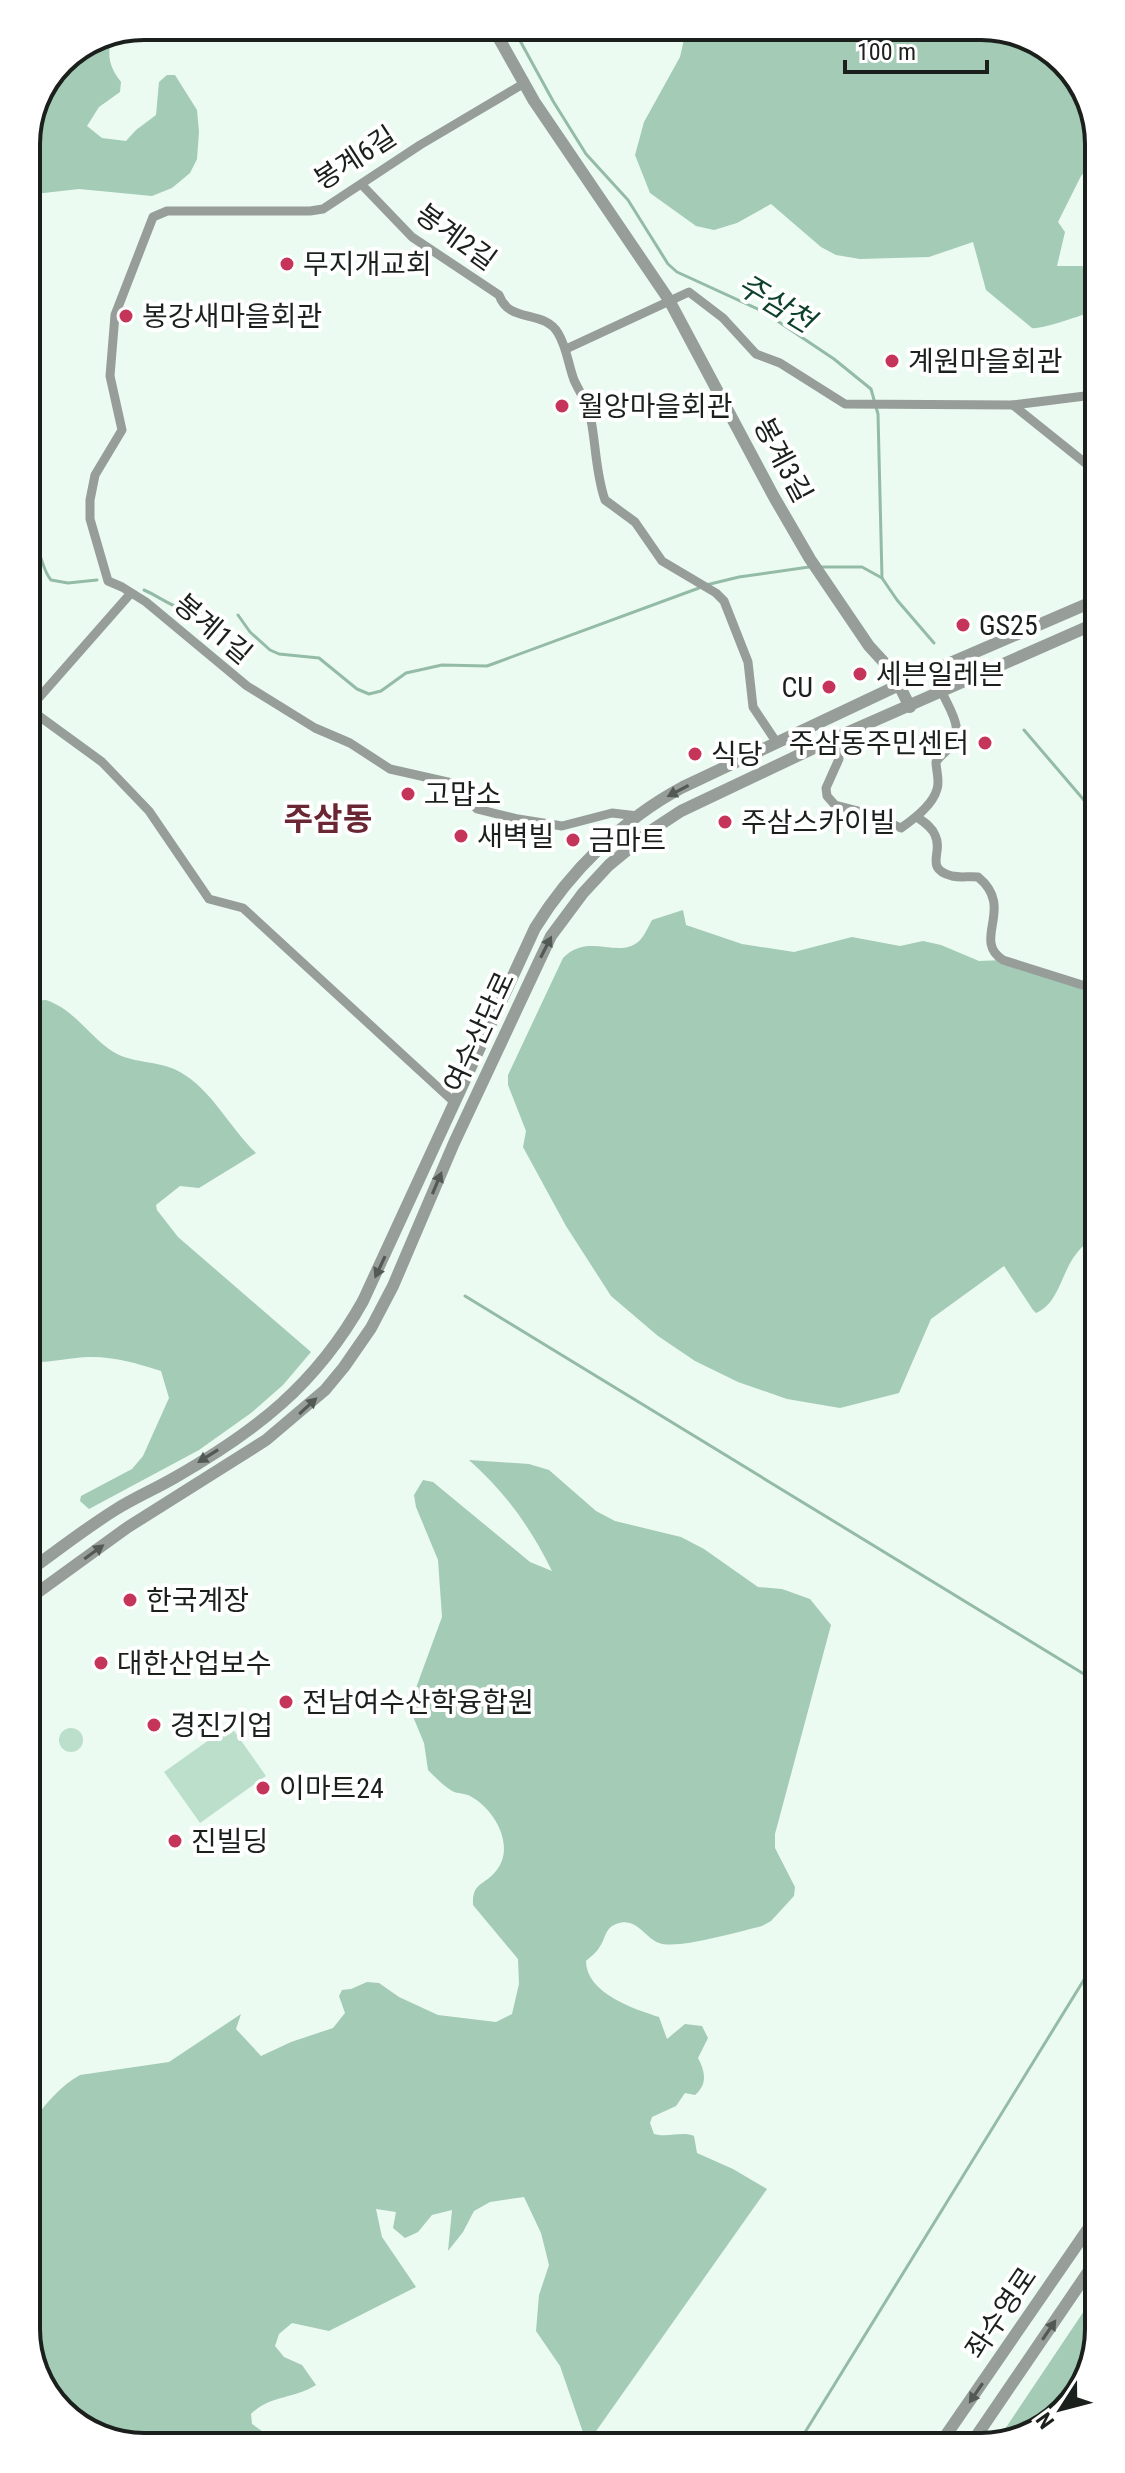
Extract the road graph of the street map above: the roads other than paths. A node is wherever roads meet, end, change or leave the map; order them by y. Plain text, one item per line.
1 (499, 40) edge
2 (523, 84) junction
3 (362, 185) junction
4 (151, 221) joint
5 (669, 300) junction
6 (566, 349) junction
7 (1085, 396) edge
8 (1013, 405) junction
9 (1085, 463) edge
10 (131, 593) junction
11 (1085, 605) edge
12 (1085, 628) edge
13 (899, 685) junction
14 (942, 692) junction
15 (40, 695) edge
16 (910, 707) junction
17 (40, 718) edge
18 (835, 738) junction
19 (777, 743) junction
20 (638, 816) junction
21 (917, 817) junction
22 (649, 832) junction
23 (1085, 986) edge
24 (454, 1102) junction
25 (40, 1563) edge
26 (40, 1591) edge
27 (1085, 2233) edge
28 (1085, 2277) edge
29 (948, 2433) edge
30 (978, 2433) edge

1 - 2 street
2 - 3 street, 봉계6길
2 - 5 street
3 - 4 street, 봉계6길
3 - 6 street, 봉계2길
4 - 10 street, 봉계1길
5 - 6 street
5 - 8 street
5 - 13 street, 봉계3길
6 - 19 street, 봉계2길
7 - 8 street
8 - 9 street
10 - 15 street
10 - 20 street, 봉계1길
11 - 13 street, 여수산단로
12 - 14 street, 여수산단로
13 - 16 street
13 - 19 street, 여수산단로
14 - 16 street, 여수산단로
14 - 21 street
16 - 18 street, 여수산단로
17 - 24 street, 여수산단로
18 - 21 street
18 - 22 street, 여수산단로
19 -> 20 street, 여수산단로
20 - 22 street
20 - 24 street, 여수산단로
21 - 23 street
26 -> 22 street, 여수산단로
24 -> 25 street, 여수산단로
27 -> 29 street, 좌수영로
30 -> 28 street, 좌수영로

